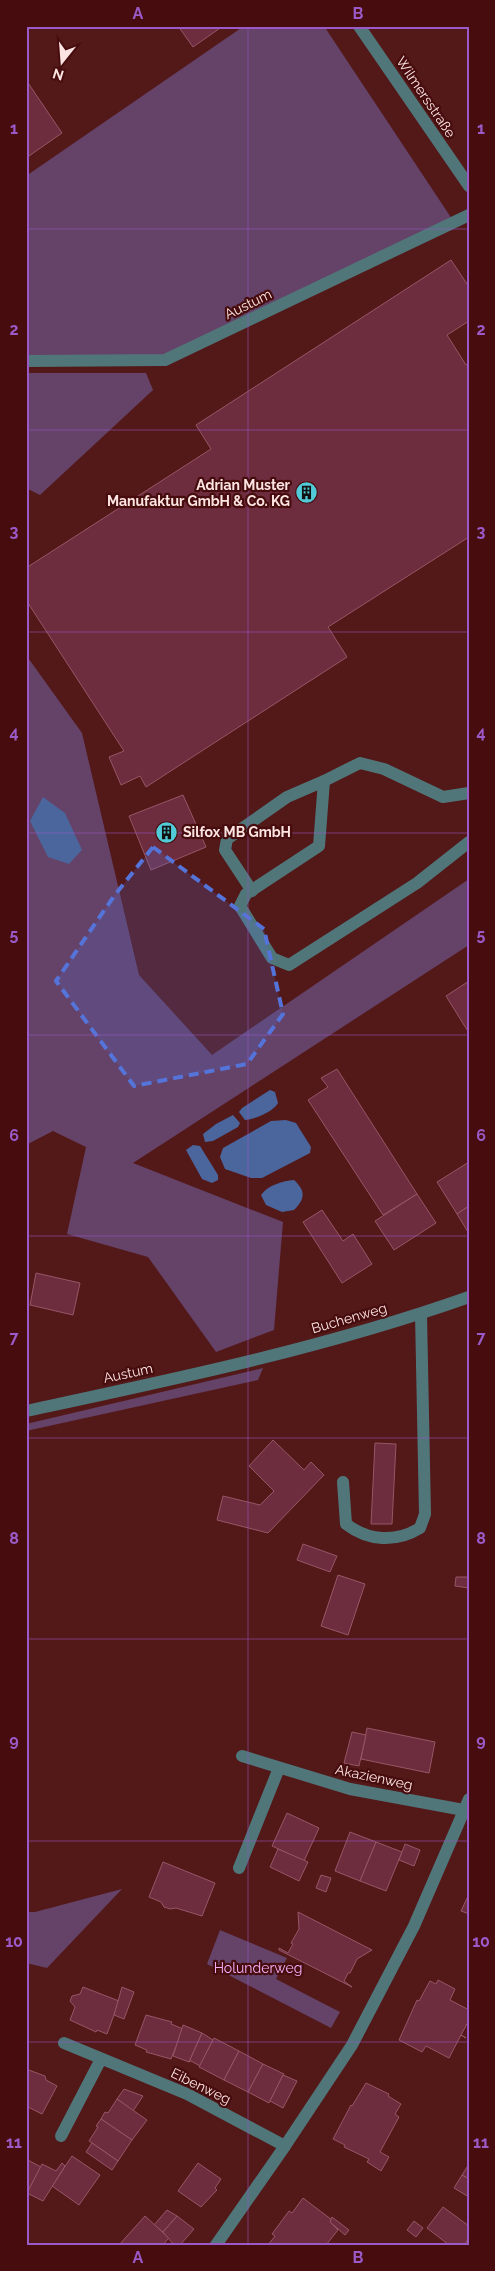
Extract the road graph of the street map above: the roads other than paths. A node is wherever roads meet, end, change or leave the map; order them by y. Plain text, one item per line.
1 (359, 26) edge
2 (469, 186) edge
3 (469, 215) edge
4 (26, 361) edge
5 (324, 780) junction
6 (469, 793) edge
7 (469, 842) edge
8 (252, 891) junction
9 (469, 1297) edge
10 (421, 1314) junction
11 (237, 1365) joint
12 (26, 1411) edge
13 (343, 1482) dead end
14 (242, 1756) dead end
15 (279, 1768) junction
16 (468, 1807) edge
17 (239, 1868) dead end
18 (64, 2043) dead end
19 (101, 2059) junction
20 (61, 2136) dead end
21 (285, 2146) junction
22 (222, 2243) edge

1 - 2 street, Wilmersstraße
3 - 4 street, Austum
5 - 6 street
5 - 8 street
5 - 8 street
7 - 8 street
9 - 10 street, Buchenweg
10 - 11 street, Buchenweg
10 - 13 street
11 - 12 street, Austum
14 - 15 street, Akazienweg
15 - 16 street, Akazienweg
15 - 17 street
16 - 21 street
18 - 19 street, Eibenweg
19 - 20 street
19 - 21 street, Eibenweg
21 - 22 street

